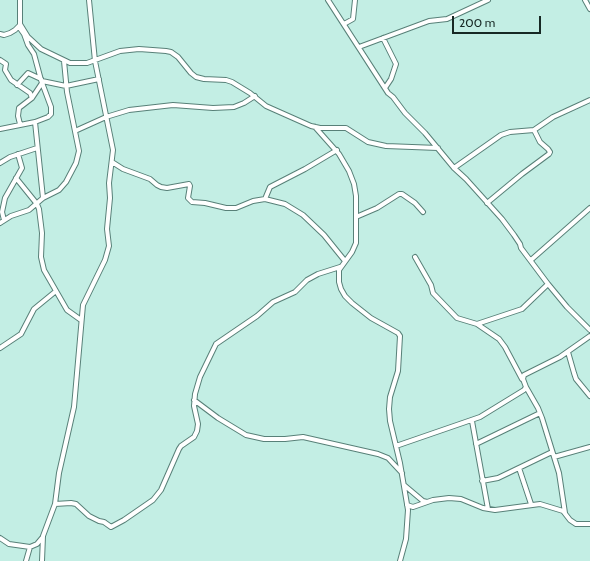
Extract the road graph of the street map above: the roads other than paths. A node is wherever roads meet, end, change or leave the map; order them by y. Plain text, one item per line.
1 (20, 0) edge
2 (89, 0) edge
3 (328, 0) edge
4 (355, 0) edge
5 (488, 0) edge
6 (585, 0) edge
7 (590, 9) edge
8 (344, 24) junction
9 (20, 26) junction
10 (2, 35) edge
11 (383, 38) junction
12 (0, 39) edge
13 (359, 47) junction
14 (0, 60) edge
15 (64, 61) junction
16 (95, 61) junction
17 (99, 79) junction
18 (42, 81) junction
19 (16, 85) junction
20 (66, 86) junction
21 (385, 88) junction
22 (255, 96) junction
23 (32, 98) junction
24 (590, 100) edge
25 (106, 117) junction
26 (35, 122) junction
27 (20, 124) junction
28 (315, 127) junction
29 (0, 129) edge
30 (534, 130) junction
31 (75, 131) junction
32 (37, 148) junction
33 (438, 148) junction
34 (337, 150) junction
35 (18, 154) junction
36 (112, 162) junction
37 (0, 163) edge
38 (454, 168) junction
39 (16, 178) junction
40 (43, 198) junction
41 (265, 199) junction
42 (487, 203) junction
43 (37, 204) junction
44 (590, 208) edge
45 (423, 212) dead end
46 (356, 217) junction
47 (2, 221) edge
48 (416, 257) dead end
49 (531, 260) junction
50 (345, 261) junction
51 (340, 267) junction
52 (334, 270) junction
53 (339, 274) junction
54 (548, 284) junction
55 (56, 291) junction
56 (81, 320) junction
57 (477, 324) junction
58 (590, 330) edge
59 (590, 336) edge
60 (0, 348) edge
61 (568, 352) junction
62 (522, 379) junction
63 (526, 387) junction
64 (590, 396) edge
65 (194, 400) junction
66 (540, 413) junction
67 (472, 421) junction
68 (476, 444) junction
69 (396, 446) junction
70 (590, 448) edge
71 (552, 452) junction
72 (561, 455) junction
73 (554, 457) junction
74 (555, 463) junction
75 (520, 468) junction
76 (402, 473) junction
77 (482, 481) junction
78 (404, 484) junction
79 (427, 502) junction
80 (55, 504) junction
81 (531, 504) junction
82 (409, 508) junction
83 (488, 509) junction
84 (565, 513) junction
85 (590, 524) edge
86 (0, 538) edge
87 (42, 538) junction
88 (30, 547) junction
89 (26, 561) edge
90 (42, 561) edge
91 (400, 561) edge

1 - 9 street
2 - 16 street
3 - 8 street
4 - 8 street
5 - 11 street
6 - 7 street
8 - 13 street
9 - 10 street
9 - 15 street
9 - 18 street
10 - 12 street
11 - 13 street
11 - 21 street
13 - 21 street
14 - 19 street
15 - 16 street
15 - 20 street
16 - 17 street
16 - 22 street
17 - 20 street
17 - 25 street
18 - 19 street
18 - 20 street
18 - 23 street
18 - 26 street
19 - 23 street
20 - 31 street
21 - 33 street
22 - 25 street
22 - 28 street
23 - 27 street
24 - 30 street
25 - 31 street
25 - 36 street
26 - 27 street
26 - 32 street
27 - 29 street
28 - 33 street
28 - 34 street
30 - 38 street
30 - 42 street
31 - 40 street
32 - 35 street
32 - 40 street
33 - 38 street
34 - 41 street
34 - 46 street
35 - 37 street
35 - 39 street
36 - 41 street
36 - 56 street
38 - 42 street
39 - 43 street
39 - 47 street
40 - 43 street
41 - 50 street
42 - 49 street
43 - 47 street
43 - 55 street
44 - 49 street
45 - 46 street
46 - 50 street
48 - 57 street
49 - 54 street
50 - 51 street
51 - 52 street
51 - 53 street
52 - 53 street
52 - 65 street
53 - 69 street
54 - 57 street
54 - 58 street
55 - 56 street
55 - 60 street
56 - 80 street
57 - 62 street
59 - 61 street
61 - 62 street
61 - 64 street
62 - 63 street
63 - 66 street
63 - 67 street
65 - 76 street
65 - 80 street
66 - 68 street
66 - 71 street
67 - 68 street
67 - 69 street
68 - 77 street
69 - 76 street
70 - 72 street
71 - 73 street
71 - 75 street
72 - 73 street
72 - 74 street
73 - 74 street
74 - 84 street
75 - 77 street
75 - 81 street
76 - 78 street
77 - 83 street
78 - 79 street
78 - 82 street
79 - 82 street
79 - 83 street
80 - 87 street
81 - 83 street
81 - 84 street
82 - 91 street
84 - 85 street
86 - 88 street
87 - 88 street
87 - 90 street
88 - 89 street

